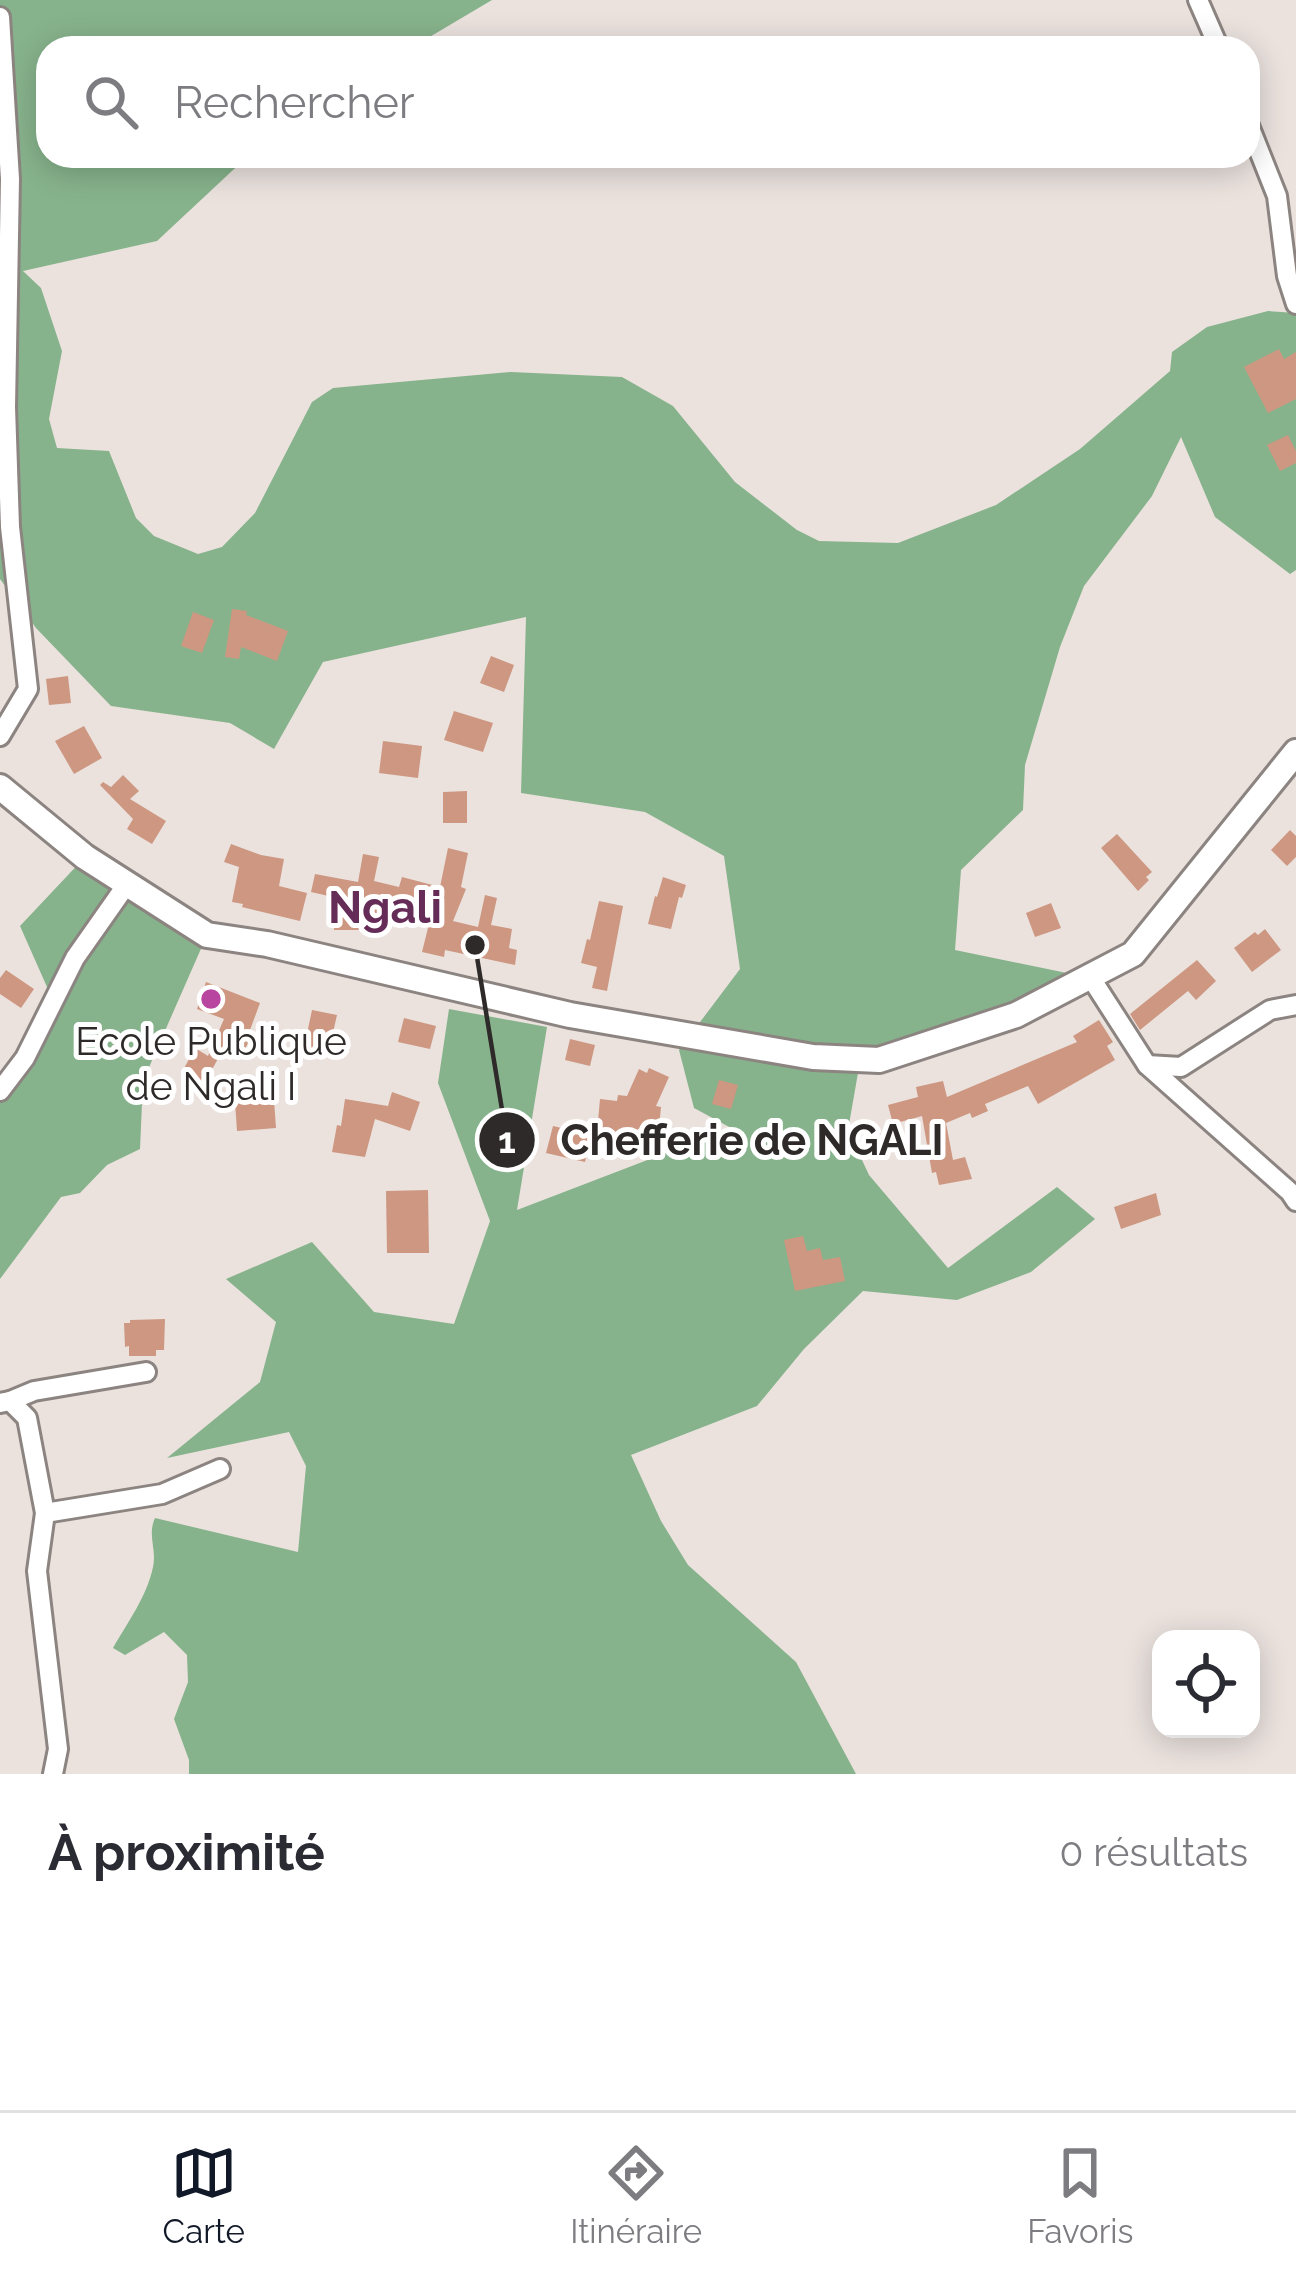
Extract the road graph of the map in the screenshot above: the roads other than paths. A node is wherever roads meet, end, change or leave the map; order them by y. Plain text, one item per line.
1 (1198, 0) edge
2 (0, 17) edge
3 (1214, 36) edge
4 (1260, 153) edge
5 (1296, 304) edge
6 (0, 736) edge
7 (1296, 752) edge
8 (0, 788) edge
9 (127, 884) junction
10 (1090, 978) junction
11 (1296, 1005) edge
12 (1147, 1065) junction
13 (0, 1091) edge
14 (1296, 1201) edge
15 (146, 1372) dead end
16 (5, 1402) edge
17 (220, 1469) dead end
18 (45, 1513) junction
19 (53, 1774) edge

1 - 3 street
2 - 6 street
4 - 5 street
7 - 10 street
8 - 9 street
9 - 10 street
9 - 13 street
10 - 12 street
11 - 12 street
12 - 14 street
15 - 16 street
16 - 18 street
17 - 18 street
18 - 19 street

